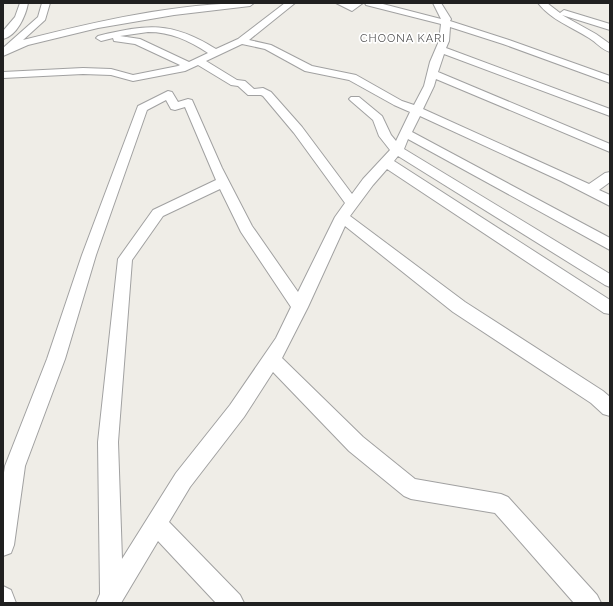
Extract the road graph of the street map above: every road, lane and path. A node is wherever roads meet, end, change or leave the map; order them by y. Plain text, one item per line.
1 (24, 3) edge
2 (46, 3) edge
3 (250, 3) edge
4 (274, 3) edge
5 (340, 3) edge
6 (359, 3) edge
7 (369, 3) edge
8 (437, 3) edge
9 (289, 4) edge
10 (545, 6) edge
11 (446, 23) junction
12 (610, 27) edge
13 (3, 36) edge
14 (593, 36) junction
15 (610, 38) edge
16 (242, 41) junction
17 (440, 49) junction
18 (610, 49) edge
19 (5, 52) edge
20 (215, 53) junction
21 (193, 63) junction
22 (433, 74) junction
23 (3, 75) edge
24 (610, 80) edge
25 (355, 99) dead end
26 (416, 110) junction
27 (610, 113) edge
28 (406, 133) junction
29 (610, 148) edge
30 (397, 150) junction
31 (386, 162) junction
32 (610, 176) edge
33 (223, 182) junction
34 (590, 190) junction
35 (610, 201) edge
36 (352, 203) junction
37 (342, 217) junction
38 (610, 245) edge
39 (610, 281) edge
40 (300, 306) junction
41 (610, 308) edge
42 (272, 359) junction
43 (610, 408) edge
44 (9, 470) edge
45 (156, 524) junction
46 (3, 545) edge
47 (3, 598) edge
48 (110, 599) edge
49 (4, 603) edge
50 (232, 603) edge
51 (589, 603) edge

1 - 13 street
2 - 19 street
3 - 19 street
4 - 9 street
5 - 6 street
7 - 11 street
8 - 11 street
9 - 16 street
10 - 12 street
10 - 14 street
11 - 17 street
11 - 24 street
14 - 15 street
14 - 18 street
16 - 20 street
16 - 26 street
17 - 22 street
17 - 27 street
20 - 21 street
20 - 21 street
21 - 23 street
21 - 36 street
22 - 26 street
22 - 29 street
25 - 30 street
26 - 28 street
26 - 34 street
28 - 30 street
28 - 38 street
30 - 31 street
30 - 39 street
31 - 36 street
31 - 41 street
32 - 34 street
33 - 40 street
33 - 44 street
33 - 48 street
34 - 35 street
36 - 37 street
37 - 40 street
37 - 43 street
40 - 42 street
42 - 45 street
42 - 51 street
44 - 46 street
45 - 48 street
45 - 50 street
47 - 49 street

